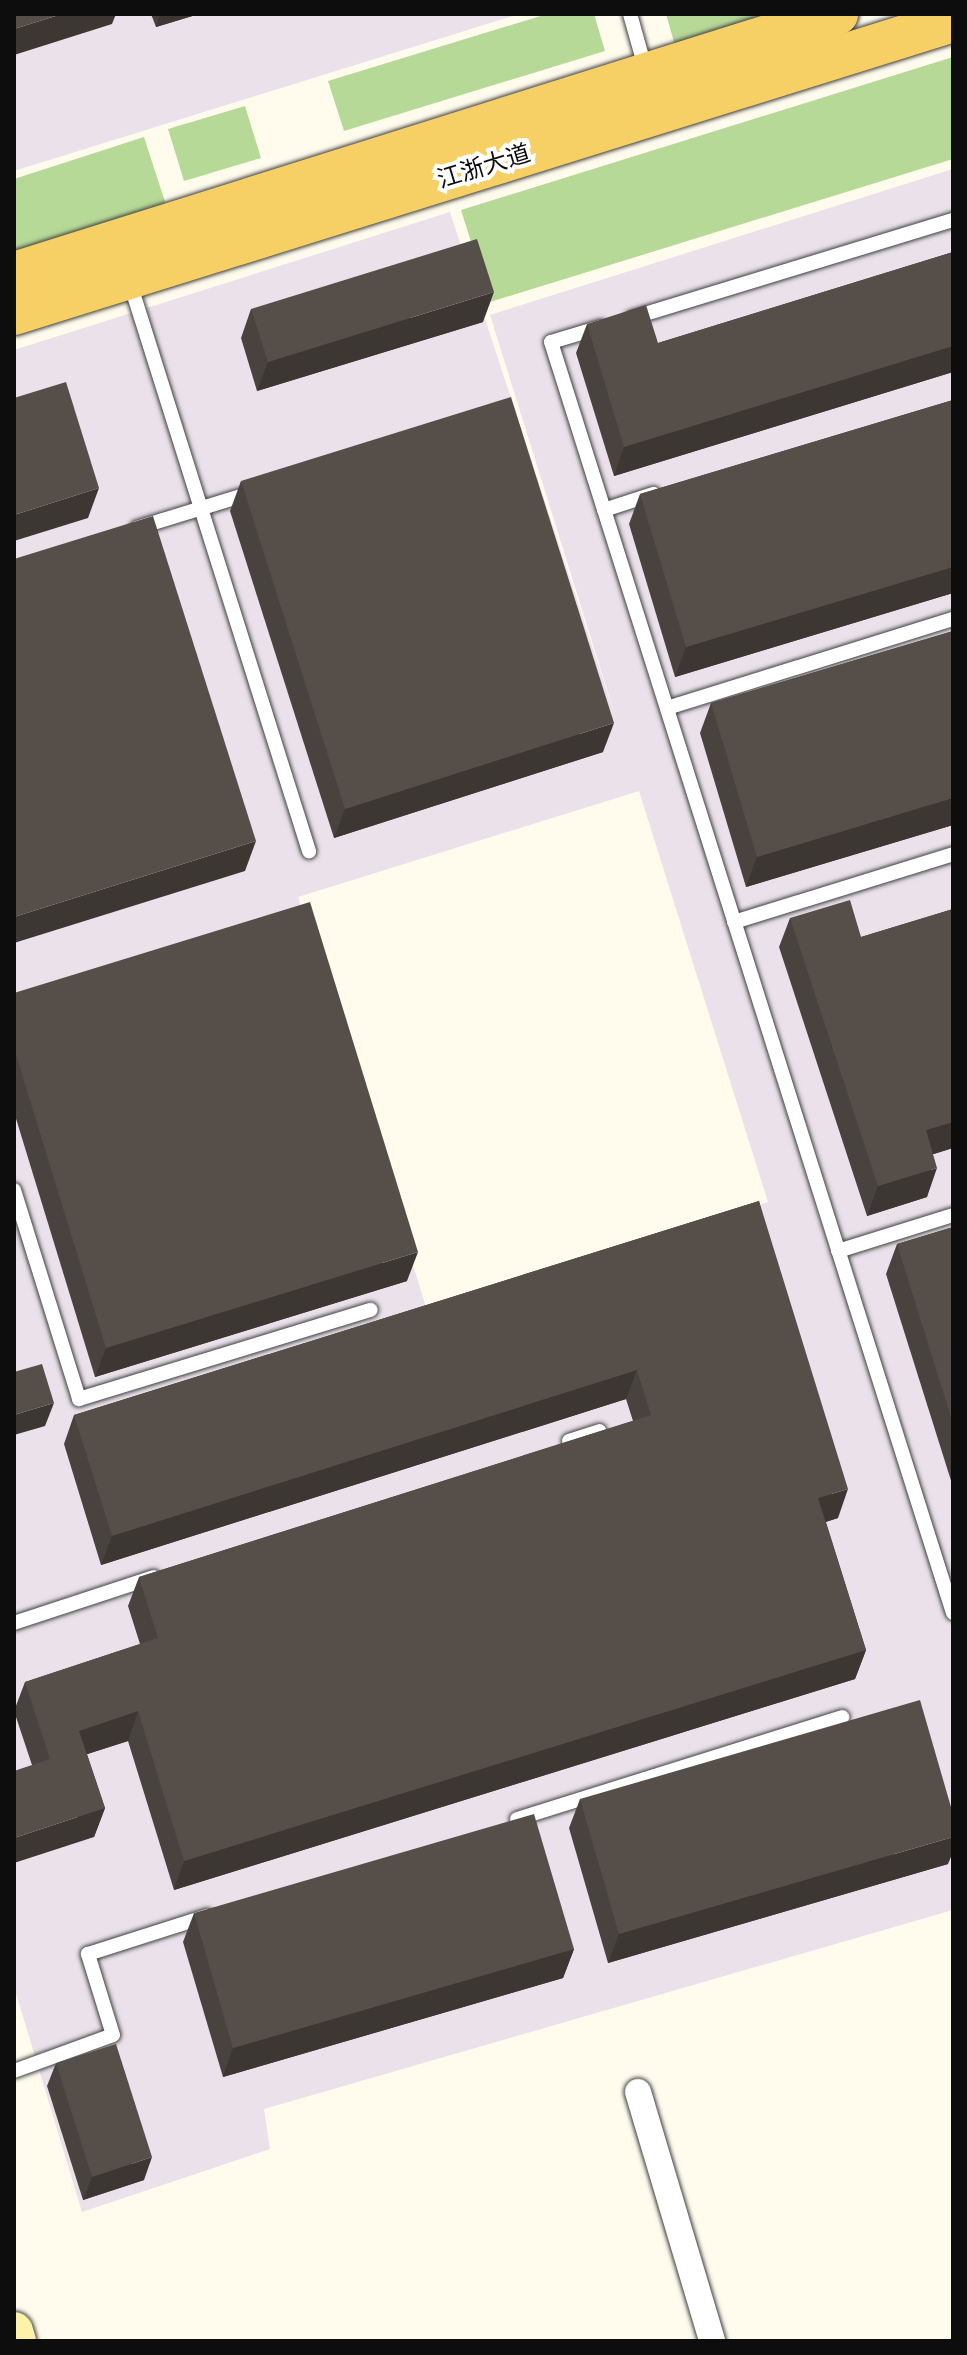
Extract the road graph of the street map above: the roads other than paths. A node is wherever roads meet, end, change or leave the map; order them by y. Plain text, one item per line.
1 (630, 14) edge
2 (837, 14) edge
3 (953, 21) edge
4 (647, 74) junction
5 (953, 220) edge
6 (123, 259) junction
7 (14, 273) edge
8 (14, 314) edge
9 (261, 490) edge
10 (665, 491) edge
11 (202, 508) junction
12 (604, 510) junction
13 (115, 534) edge
14 (953, 619) edge
15 (667, 708) junction
16 (309, 851) dead end
17 (953, 854) edge
18 (734, 922) junction
19 (14, 1190) edge
20 (953, 1215) edge
21 (838, 1251) junction
22 (371, 1310) dead end
23 (599, 1431) edge
24 (554, 1446) edge
25 (164, 1574) edge
26 (948, 1583) edge
27 (953, 1613) edge
28 (14, 1623) edge
29 (842, 1717) dead end
30 (495, 1826) edge
31 (223, 1911) edge
32 (14, 2071) edge
33 (638, 2092) dead end
34 (14, 2331) edge
35 (17, 2341) edge
36 (712, 2341) edge

1 - 4 lane
2 - 4 main road, 江浙大道
3 - 6 main road, 江浙大道
4 - 6 main road, 江浙大道
5 - 12 lane
6 - 7 main road, 江浙大道
6 - 8 main road, 江浙大道
6 - 11 lane
9 - 11 lane
10 - 12 lane
11 - 13 lane
11 - 16 lane
12 - 15 lane
14 - 15 lane
15 - 18 lane
17 - 18 lane
18 - 21 lane
19 - 22 lane
20 - 21 lane
21 - 26 lane
23 - 24 lane
25 - 28 lane
26 - 27 lane
29 - 30 lane
31 - 32 lane
33 - 36 street
34 - 35 main road

